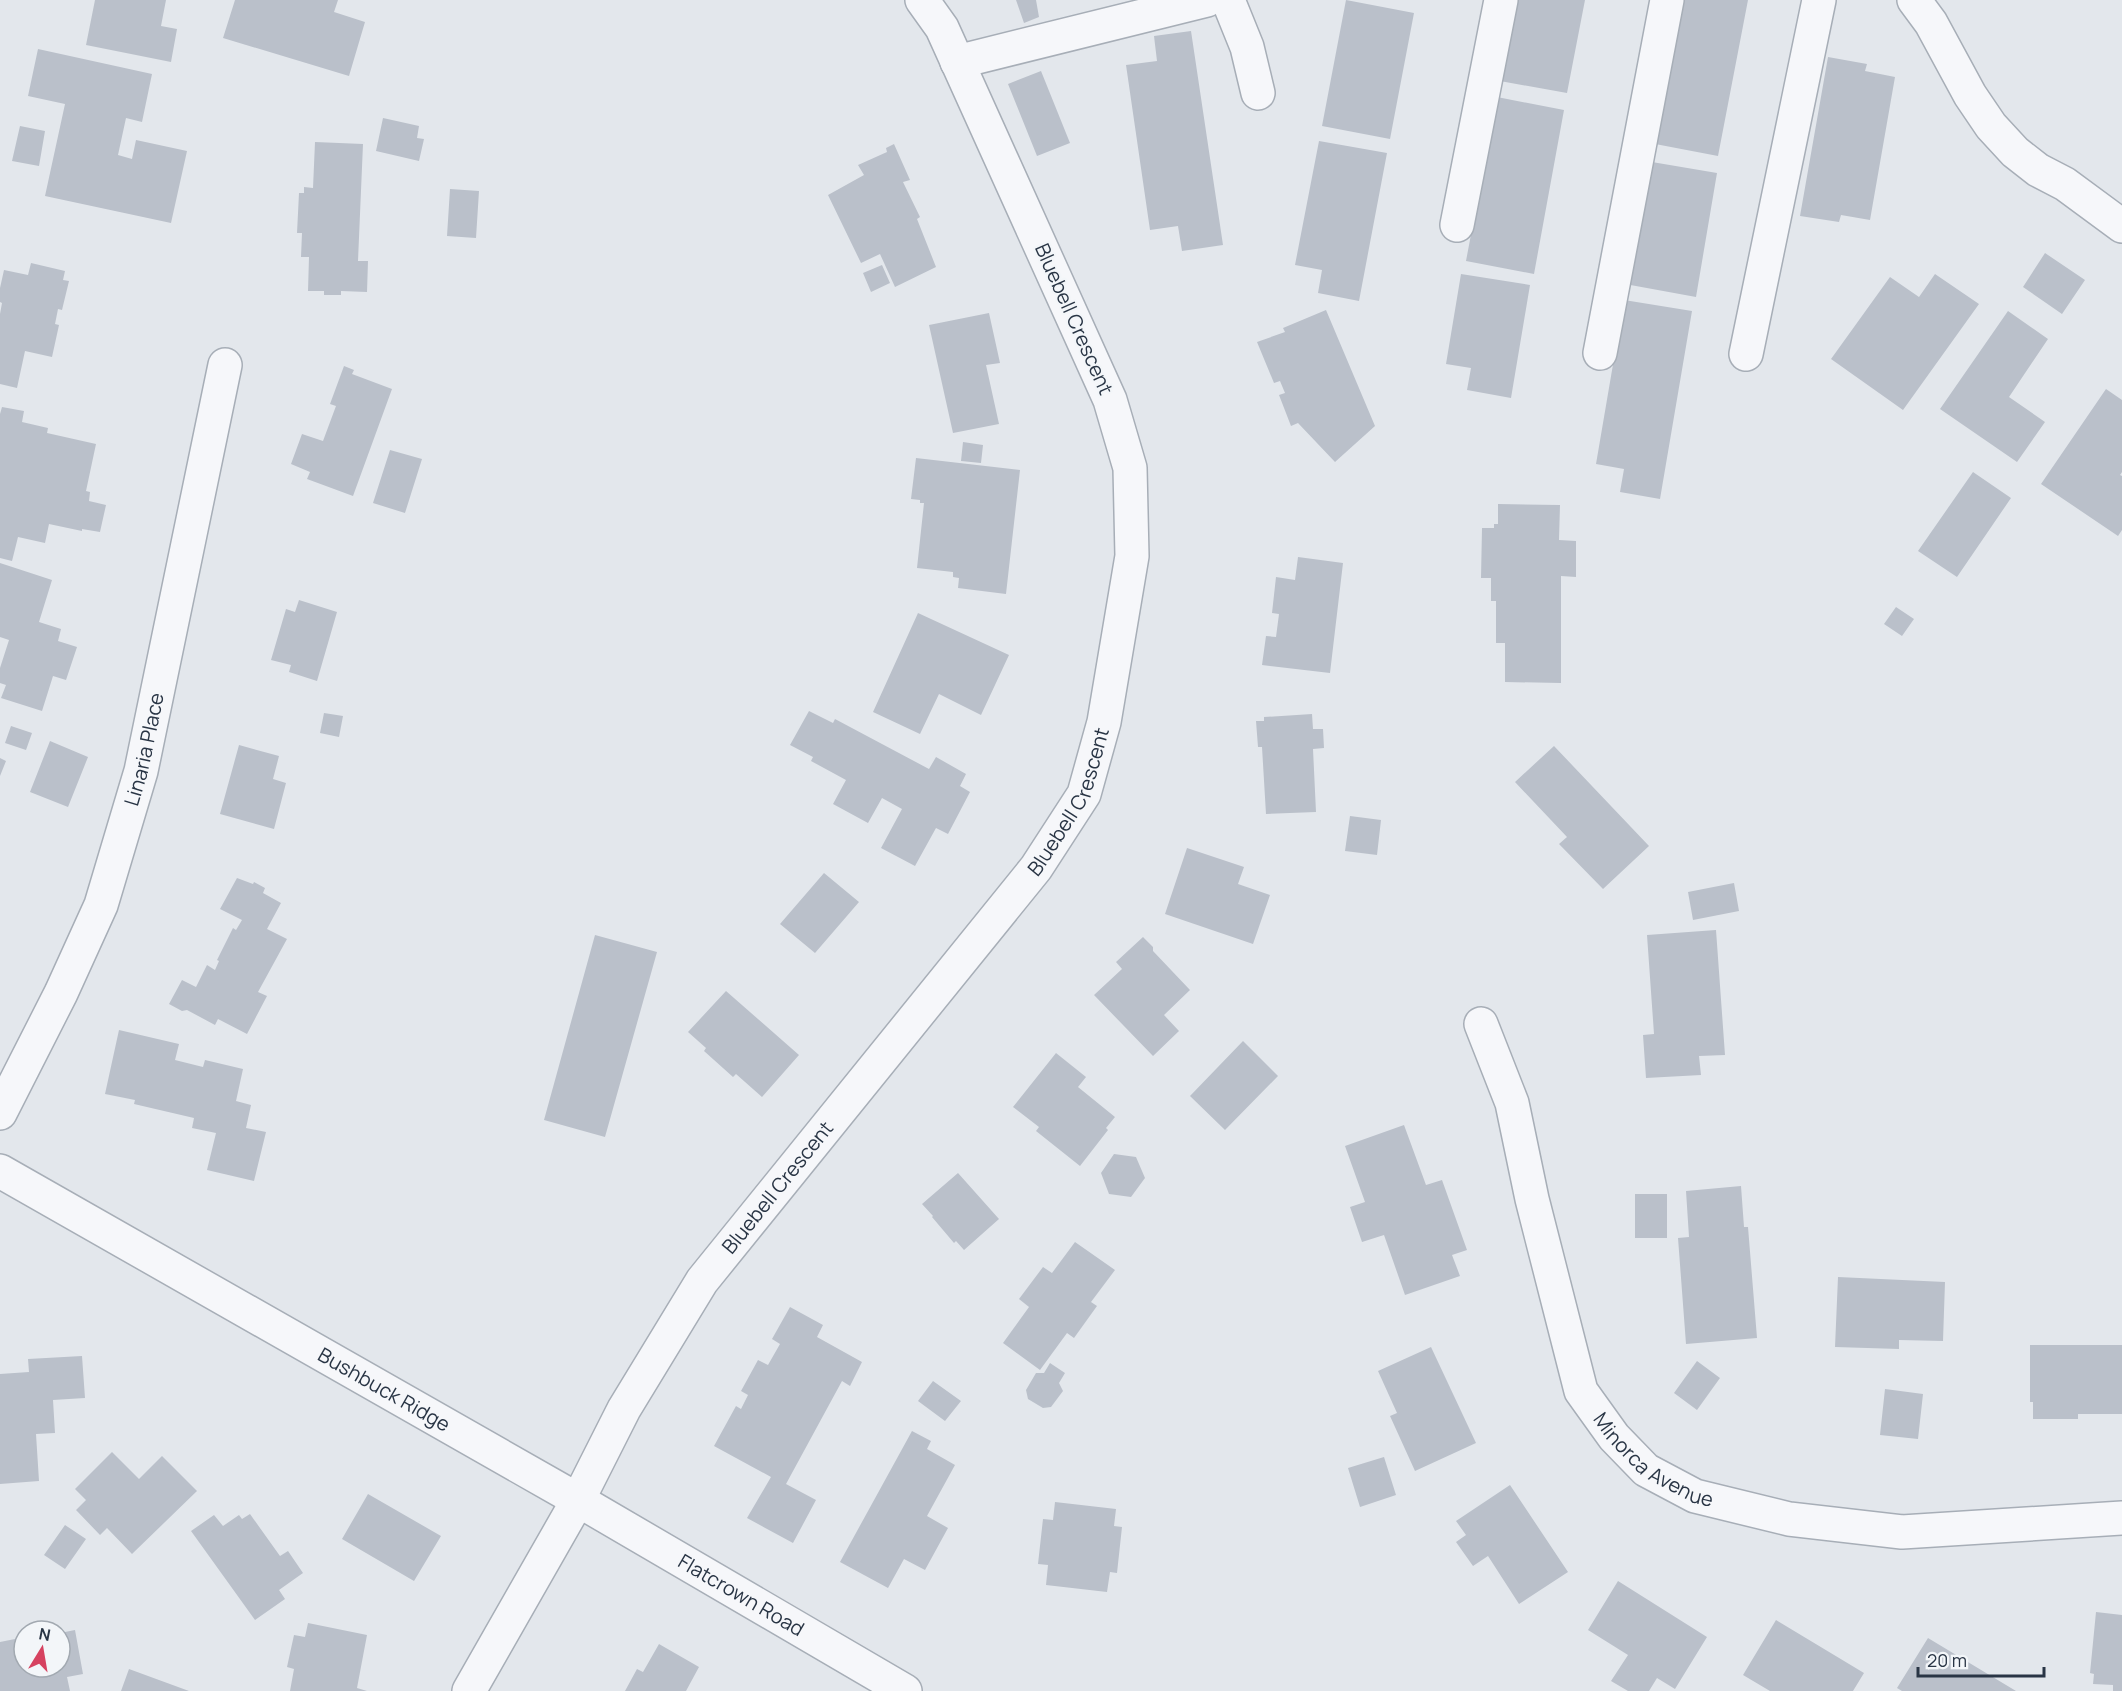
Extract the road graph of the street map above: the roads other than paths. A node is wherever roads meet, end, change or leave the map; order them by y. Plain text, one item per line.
1 (922, 0) edge
2 (1207, 0) edge
3 (1228, 0) edge
4 (1501, 0) edge
5 (1667, 0) edge
6 (1819, 0) edge
7 (1914, 0) edge
8 (957, 62) junction
9 (1258, 93) dead end
10 (1457, 225) dead end
11 (2122, 226) edge
12 (1600, 353) dead end
13 (1746, 354) dead end
14 (225, 365) dead end
15 (1480, 1024) dead end
16 (0, 1113) edge
17 (0, 1171) edge
18 (578, 1500) junction
19 (2122, 1518) edge
20 (469, 1691) edge
21 (904, 1691) edge

1 - 8 street, Bluebell Crescent
2 - 8 street
3 - 9 street
4 - 10 street
5 - 12 street
6 - 13 street
7 - 11 street
8 - 18 street, Bluebell Crescent
14 - 16 street, Linaria Place
15 - 19 street, Minorca Avenue
17 - 18 street, Bushbuck Ridge
18 - 20 street
18 - 21 street, Flatcrown Road

